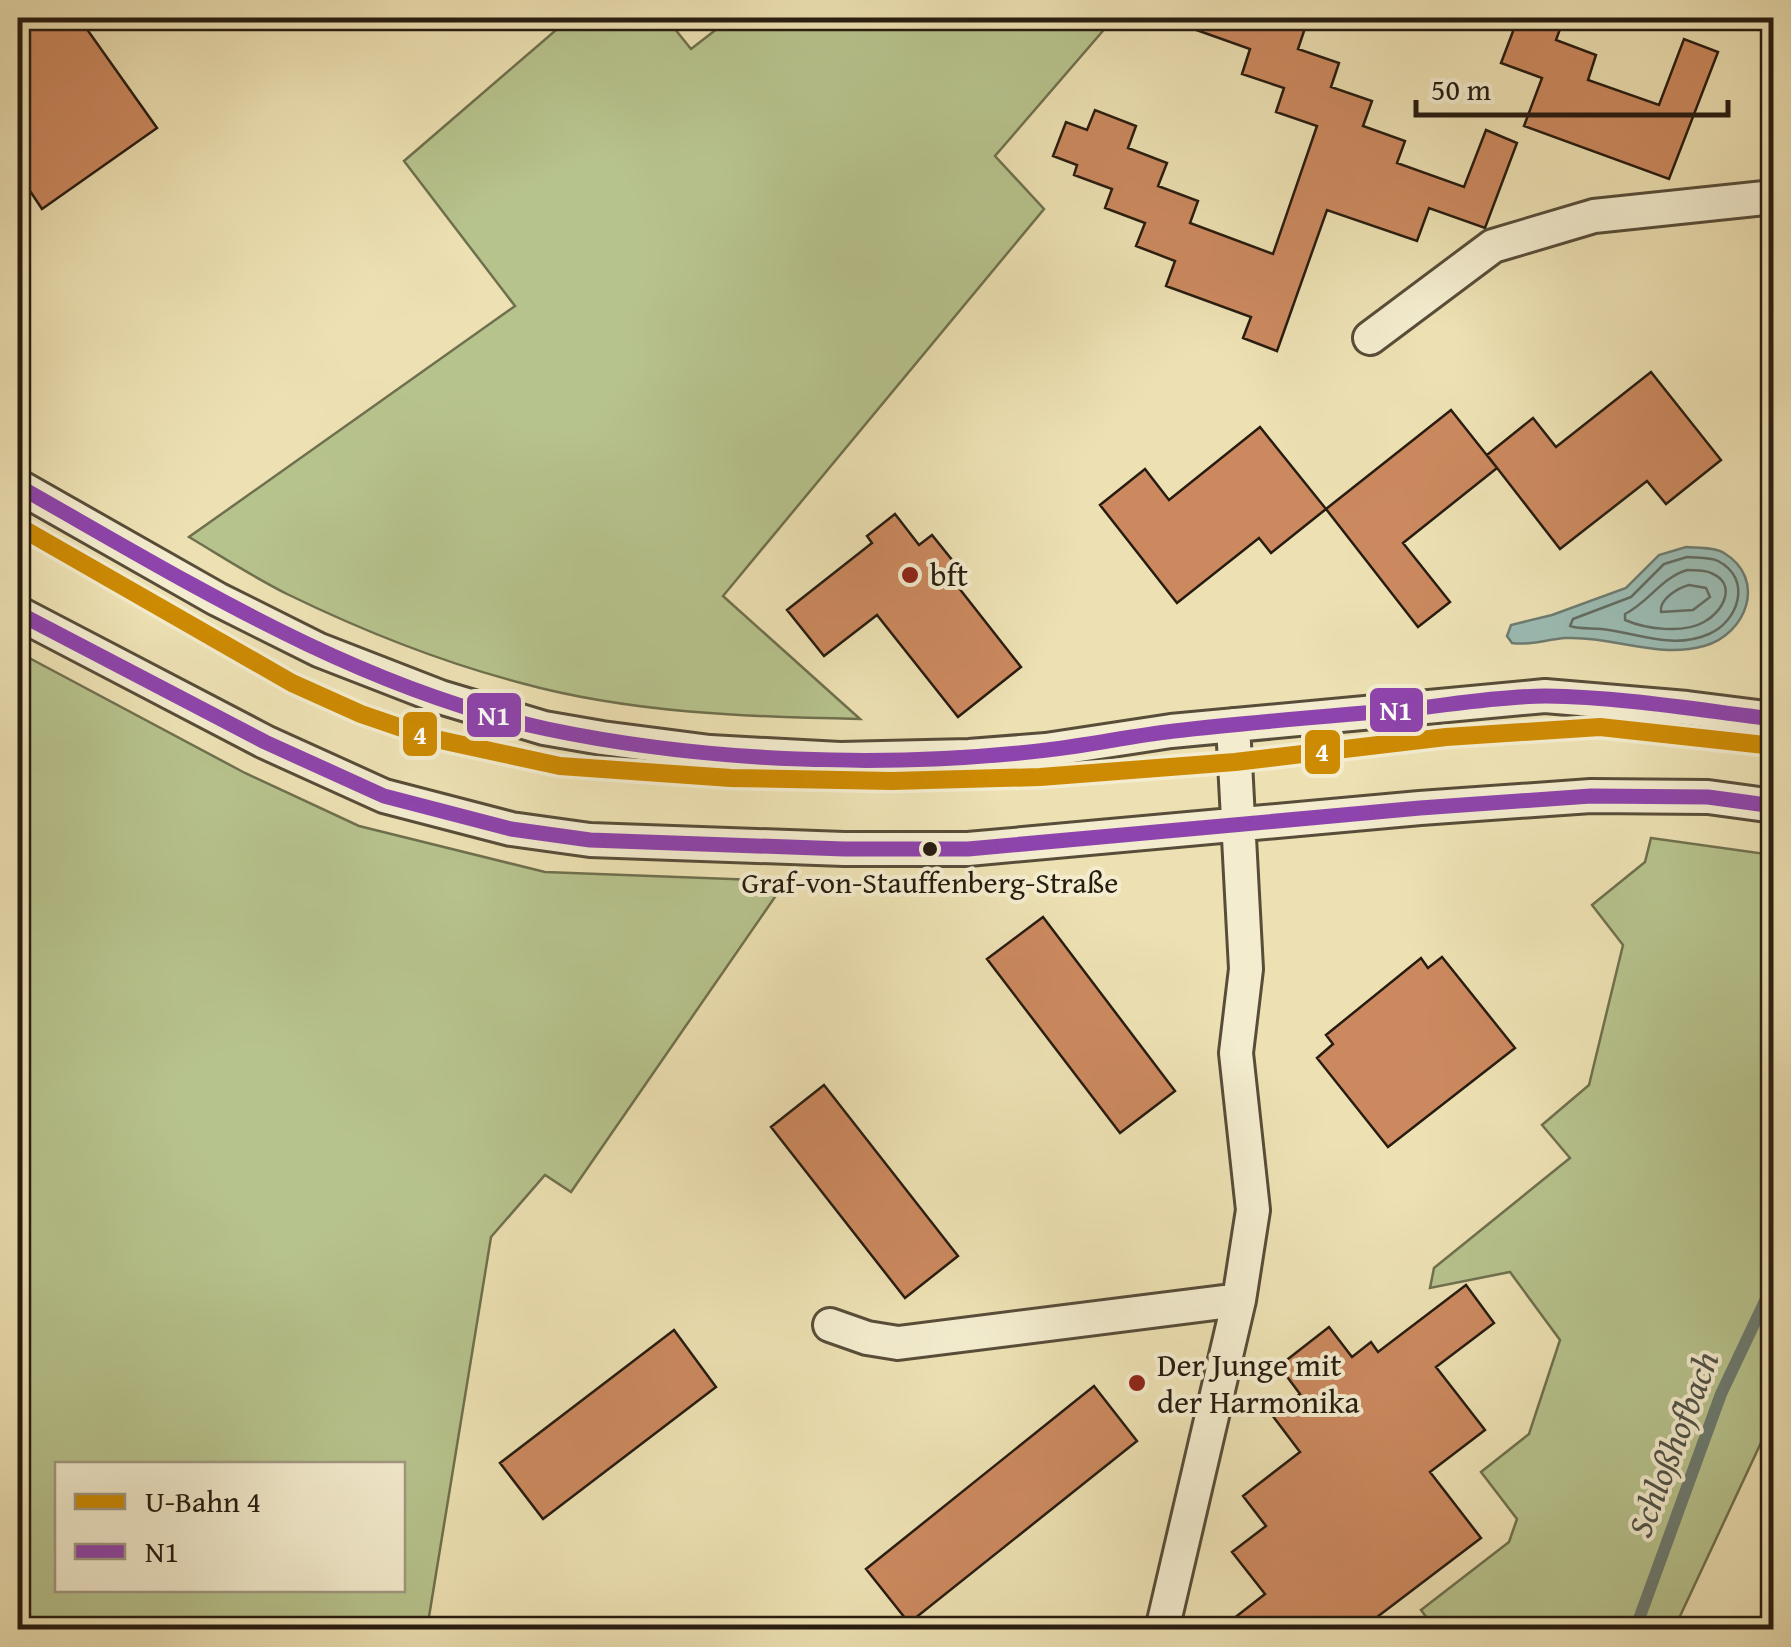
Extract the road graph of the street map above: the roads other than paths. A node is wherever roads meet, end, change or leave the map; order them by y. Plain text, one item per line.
1 (1774, 197) edge
2 (1370, 338) dead end
3 (18, 486) edge
4 (18, 613) edge
5 (1774, 719) edge
6 (1233, 725) junction
7 (1774, 806) edge
8 (1238, 826) junction
9 (1239, 1300) junction
10 (830, 1325) dead end
11 (1162, 1630) edge

1 - 2 street
3 - 6 street
4 - 8 street
5 - 6 street
6 - 8 street
7 - 8 street
8 - 9 street
9 - 10 street
9 - 11 street

